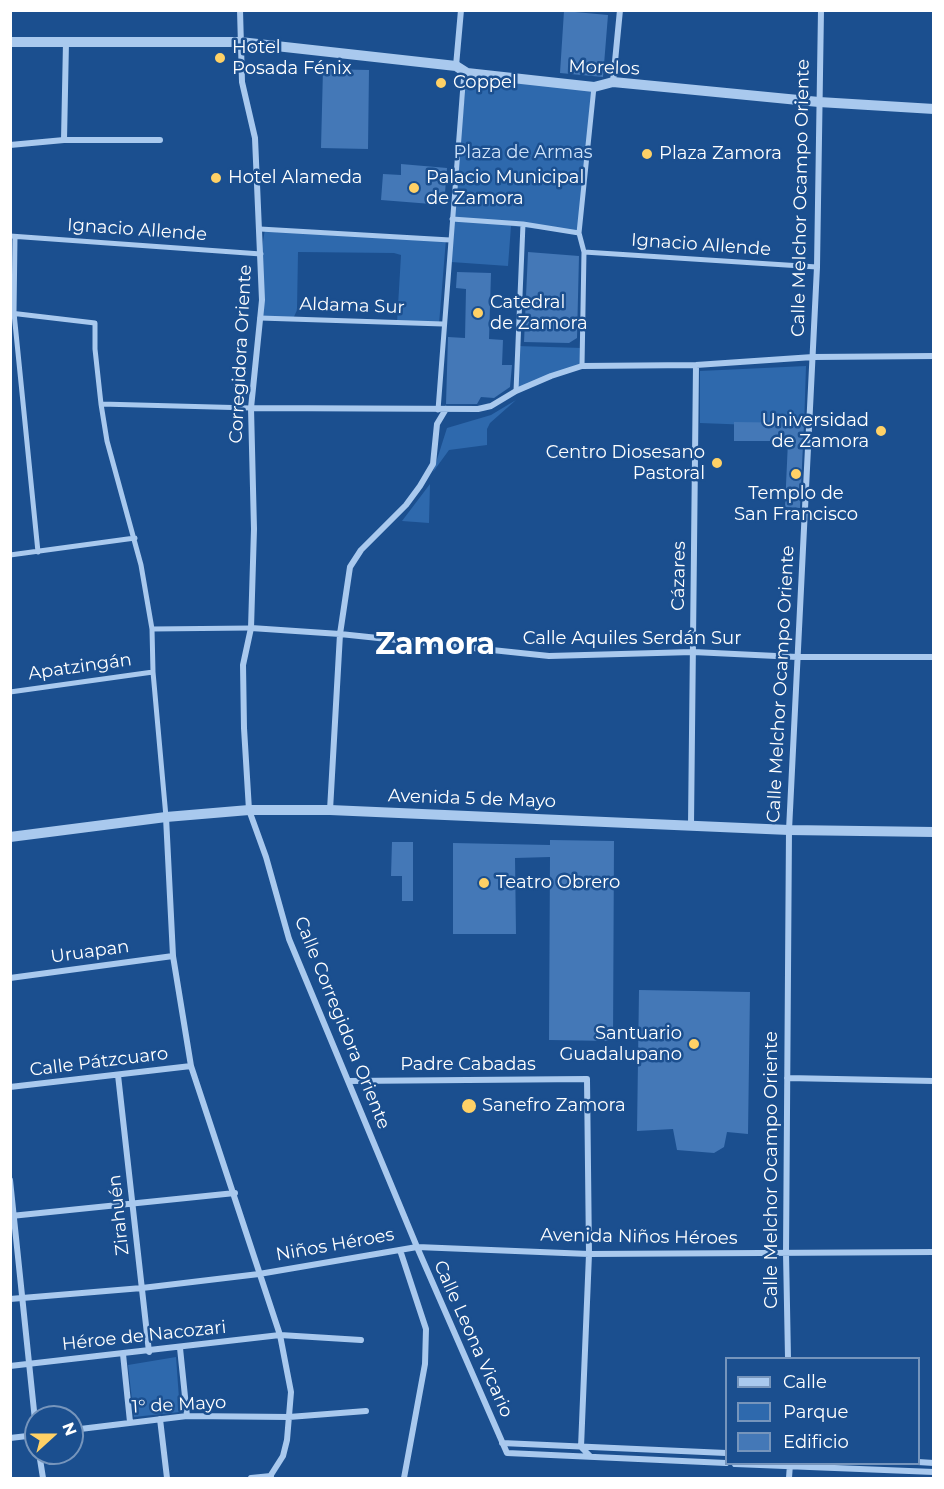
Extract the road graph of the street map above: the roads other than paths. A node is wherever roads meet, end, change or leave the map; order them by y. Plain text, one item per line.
1 (240, 10) edge
2 (461, 10) edge
3 (620, 10) edge
4 (820, 10) edge
5 (10, 42) edge
6 (66, 42) junction
7 (240, 42) junction
8 (460, 69) junction
9 (613, 82) junction
10 (594, 87) junction
11 (819, 102) junction
12 (933, 109) edge
13 (63, 140) junction
14 (160, 140) dead end
15 (10, 145) edge
16 (452, 219) junction
17 (523, 224) junction
18 (260, 228) junction
19 (579, 233) junction
20 (13, 237) edge
21 (450, 240) junction
22 (584, 252) junction
23 (261, 254) junction
24 (817, 267) junction
25 (12, 313) edge
26 (260, 318) junction
27 (443, 324) junction
28 (933, 356) edge
29 (813, 357) junction
30 (696, 365) junction
31 (582, 366) junction
32 (516, 391) junction
33 (101, 404) junction
34 (251, 408) junction
35 (446, 409) junction
36 (438, 410) junction
37 (135, 538) junction
38 (38, 552) junction
39 (10, 555) edge
40 (152, 628) junction
41 (251, 628) junction
42 (340, 634) junction
43 (693, 651) junction
44 (797, 657) junction
45 (933, 657) edge
46 (153, 672) junction
47 (10, 692) edge
48 (249, 810) junction
49 (330, 810) junction
50 (166, 817) junction
51 (691, 824) junction
52 (789, 830) junction
53 (933, 832) edge
54 (10, 837) edge
55 (173, 956) junction
56 (10, 978) edge
57 (192, 1066) junction
58 (118, 1075) junction
59 (787, 1078) junction
60 (348, 1081) junction
61 (933, 1081) edge
62 (10, 1087) edge
63 (10, 1180) edge
64 (235, 1193) junction
65 (134, 1203) junction
66 (12, 1216) edge
67 (417, 1247) junction
68 (400, 1250) junction
69 (933, 1252) edge
70 (786, 1253) junction
71 (590, 1254) junction
72 (259, 1274) junction
73 (142, 1288) junction
74 (21, 1298) junction
75 (10, 1299) edge
76 (280, 1335) junction
77 (361, 1340) dead end
78 (180, 1348) junction
79 (149, 1352) junction
80 (123, 1354) junction
81 (788, 1357) edge
82 (28, 1364) junction
83 (10, 1366) edge
84 (33, 1405) edge
85 (366, 1411) dead end
86 (187, 1416) junction
87 (289, 1417) junction
88 (160, 1419) junction
89 (130, 1422) junction
90 (84, 1428) edge
91 (502, 1443) junction
92 (581, 1447) junction
93 (725, 1453) edge
94 (590, 1456) junction
95 (725, 1463) edge
96 (790, 1465) edge
97 (933, 1472) edge
98 (270, 1477) edge
99 (167, 1479) edge
100 (251, 1479) edge
101 (404, 1479) edge
102 (789, 1479) edge

1 - 7 street, Corregidora Oriente
2 - 8 street
3 - 9 street
4 - 11 street, Calle Melchor Ocampo Oriente
5 - 6 street, Morelos
6 - 7 street, Morelos
6 - 13 street
7 - 8 street, Morelos
7 - 18 street, Corregidora Oriente
8 - 10 street, Morelos
8 - 16 street
9 - 10 street, Morelos
9 - 11 street, Morelos
10 - 19 street
11 - 12 street, Morelos
11 - 24 street, Calle Melchor Ocampo Oriente
13 - 14 street
13 - 15 street
16 - 17 street
16 - 21 street
17 - 19 street
17 - 32 street
18 - 21 street
18 - 23 street, Corregidora Oriente
19 - 22 street
20 - 23 street, Ignacio Allende
20 - 25 street
21 - 27 street
22 - 24 street, Ignacio Allende
22 - 31 street
23 - 26 street, Corregidora Oriente
24 - 29 street, Calle Melchor Ocampo Oriente
25 - 33 street
25 - 38 street
26 - 27 street, Aldama Sur
26 - 34 street, Corregidora Oriente
27 - 36 street
28 - 29 street
29 - 30 street
29 - 44 street, Calle Melchor Ocampo Oriente
30 - 31 street
30 - 43 street, Cázares
31 - 32 street
32 - 35 street
33 - 34 street
33 - 37 street
34 - 36 street
34 - 41 street, Corregidora Oriente
35 - 36 street
35 - 42 street
37 - 38 street
37 - 40 street
38 - 39 street
40 - 41 street, Calle Aquiles Serdán Sur
40 - 46 street
41 - 42 street, Calle Aquiles Serdán Sur
41 - 48 street, Calle Corregidora Oriente
42 - 43 street, Calle Aquiles Serdán Sur
42 - 49 street
43 - 44 street, Calle Aquiles Serdán Sur
43 - 51 street, Cázares
44 - 45 street, Calle Aquiles Serdán Sur
44 - 52 street, Calle Melchor Ocampo Oriente
46 - 47 street, Apatzingán
46 - 50 street
48 - 49 street, Avenida 5 de Mayo
48 - 50 street, Avenida 5 de Mayo
48 - 60 street, Calle Corregidora Oriente
49 - 51 street, Avenida 5 de Mayo
50 - 54 street, Avenida 5 de Mayo
50 - 55 street
51 - 52 street, Avenida 5 de Mayo
52 - 53 street, Avenida 5 de Mayo
52 - 59 street, Calle Melchor Ocampo Oriente
55 - 56 street, Uruapan
55 - 57 street
57 - 58 street, Calle Pátzcuaro
57 - 64 street
58 - 62 street, Calle Pátzcuaro
58 - 65 street, Zirahuén
59 - 61 street
59 - 70 street, Calle Melchor Ocampo Oriente
60 - 67 street, Calle Corregidora Oriente
60 - 71 street, Padre Cabadas
63 - 66 street
64 - 65 street
64 - 72 street
65 - 66 street
65 - 73 street, Zirahuén
66 - 74 street
67 - 68 street, Niños Héroes
67 - 71 street, Avenida Niños Héroes
67 - 91 street, Calle Leona Vicario
68 - 72 street, Niños Héroes
68 - 101 street
69 - 70 street, Avenida Niños Héroes
70 - 71 street, Avenida Niños Héroes
70 - 81 street, Calle Melchor Ocampo Oriente
71 - 92 street
72 - 73 street, Niños Héroes
72 - 76 street
73 - 74 street, Niños Héroes
73 - 79 street, Zirahuén
74 - 75 street, Niños Héroes
74 - 82 street
76 - 77 street, Héroe de Nacozari
76 - 78 street, Héroe de Nacozari
76 - 87 street
78 - 79 street, Héroe de Nacozari
78 - 86 street
79 - 80 street, Héroe de Nacozari
80 - 82 street, Héroe de Nacozari
80 - 89 street
82 - 83 street, Héroe de Nacozari
82 - 84 street
85 - 87 street, 1° de Mayo
86 - 87 street, 1° de Mayo
86 - 88 street, 1° de Mayo
87 - 98 street
88 - 89 street, 1° de Mayo
88 - 99 street
89 - 90 street, 1° de Mayo
91 - 92 street
91 - 94 street
92 - 93 street
92 - 94 street
94 - 95 street
96 - 97 street
96 - 102 street
98 - 100 street

